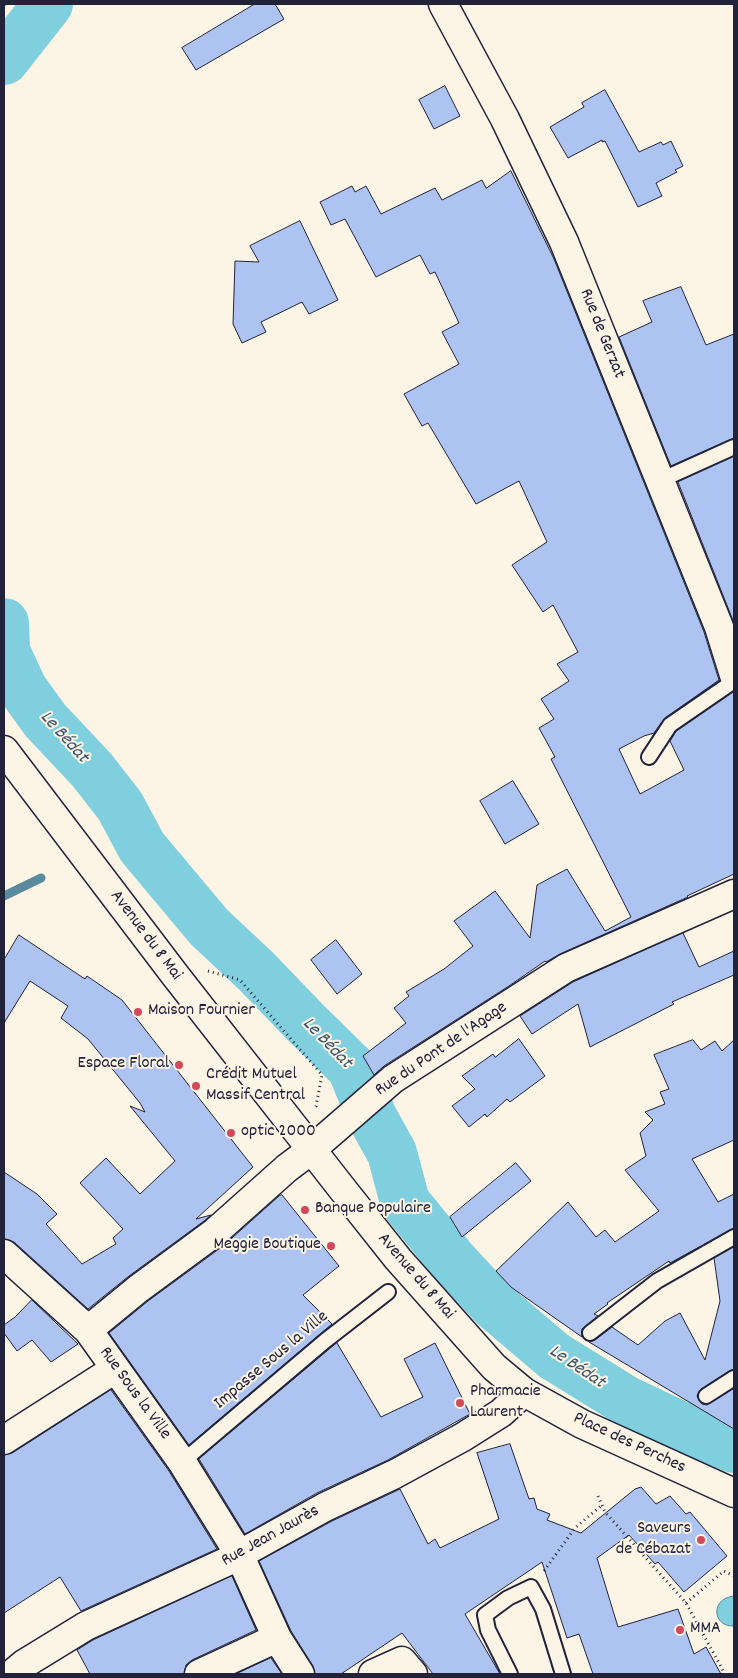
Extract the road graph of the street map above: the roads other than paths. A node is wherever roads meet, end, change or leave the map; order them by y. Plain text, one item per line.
1 (443, 4) edge
2 (734, 447) edge
3 (661, 480) junction
4 (734, 676) edge
5 (734, 681) edge
6 (4, 750) edge
7 (649, 757) dead end
8 (734, 894) edge
9 (304, 1141) junction
10 (734, 1237) edge
11 (4, 1254) edge
12 (388, 1292) dead end
13 (88, 1330) junction
14 (590, 1333) dead end
15 (115, 1369) junction
16 (734, 1378) edge
17 (524, 1392) junction
18 (706, 1396) dead end
19 (4, 1440) edge
20 (182, 1462) junction
21 (734, 1493) edge
22 (239, 1554) junction
23 (278, 1638) junction
24 (12, 1674) edge
25 (198, 1674) edge
26 (300, 1674) edge
27 (373, 1674) edge
28 (413, 1674) edge
29 (510, 1674) edge
30 (563, 1674) edge

1 - 3 street, Rue de Gerzat
2 - 3 lane
3 - 4 street, Rue de Gerzat
5 - 7 lane
6 - 9 street, Avenue du 8 Mai
8 - 9 street, Rue du Pont de l'Agage
9 - 13 street, Rue du Pont de l'Agage
9 - 17 street, Avenue du 8 Mai
10 - 14 lane
11 - 13 street, Rue Sous la Ville
12 - 20 lane, Impasse Sous la Ville
13 - 15 street, Rue Sous la Ville
15 - 19 street
15 - 20 street, Rue Sous la Ville
16 - 18 lane
17 - 21 street, Place des Perches
17 - 22 street, Rue Jean Jaurès
20 - 22 street, Rue Sous la Ville
22 - 23 street, Rue Sous la Ville
22 - 24 street, Rue Jean Jaurès
23 - 25 street
23 - 26 street, Rue Sous la Ville
27 - 28 street
29 - 30 lane

